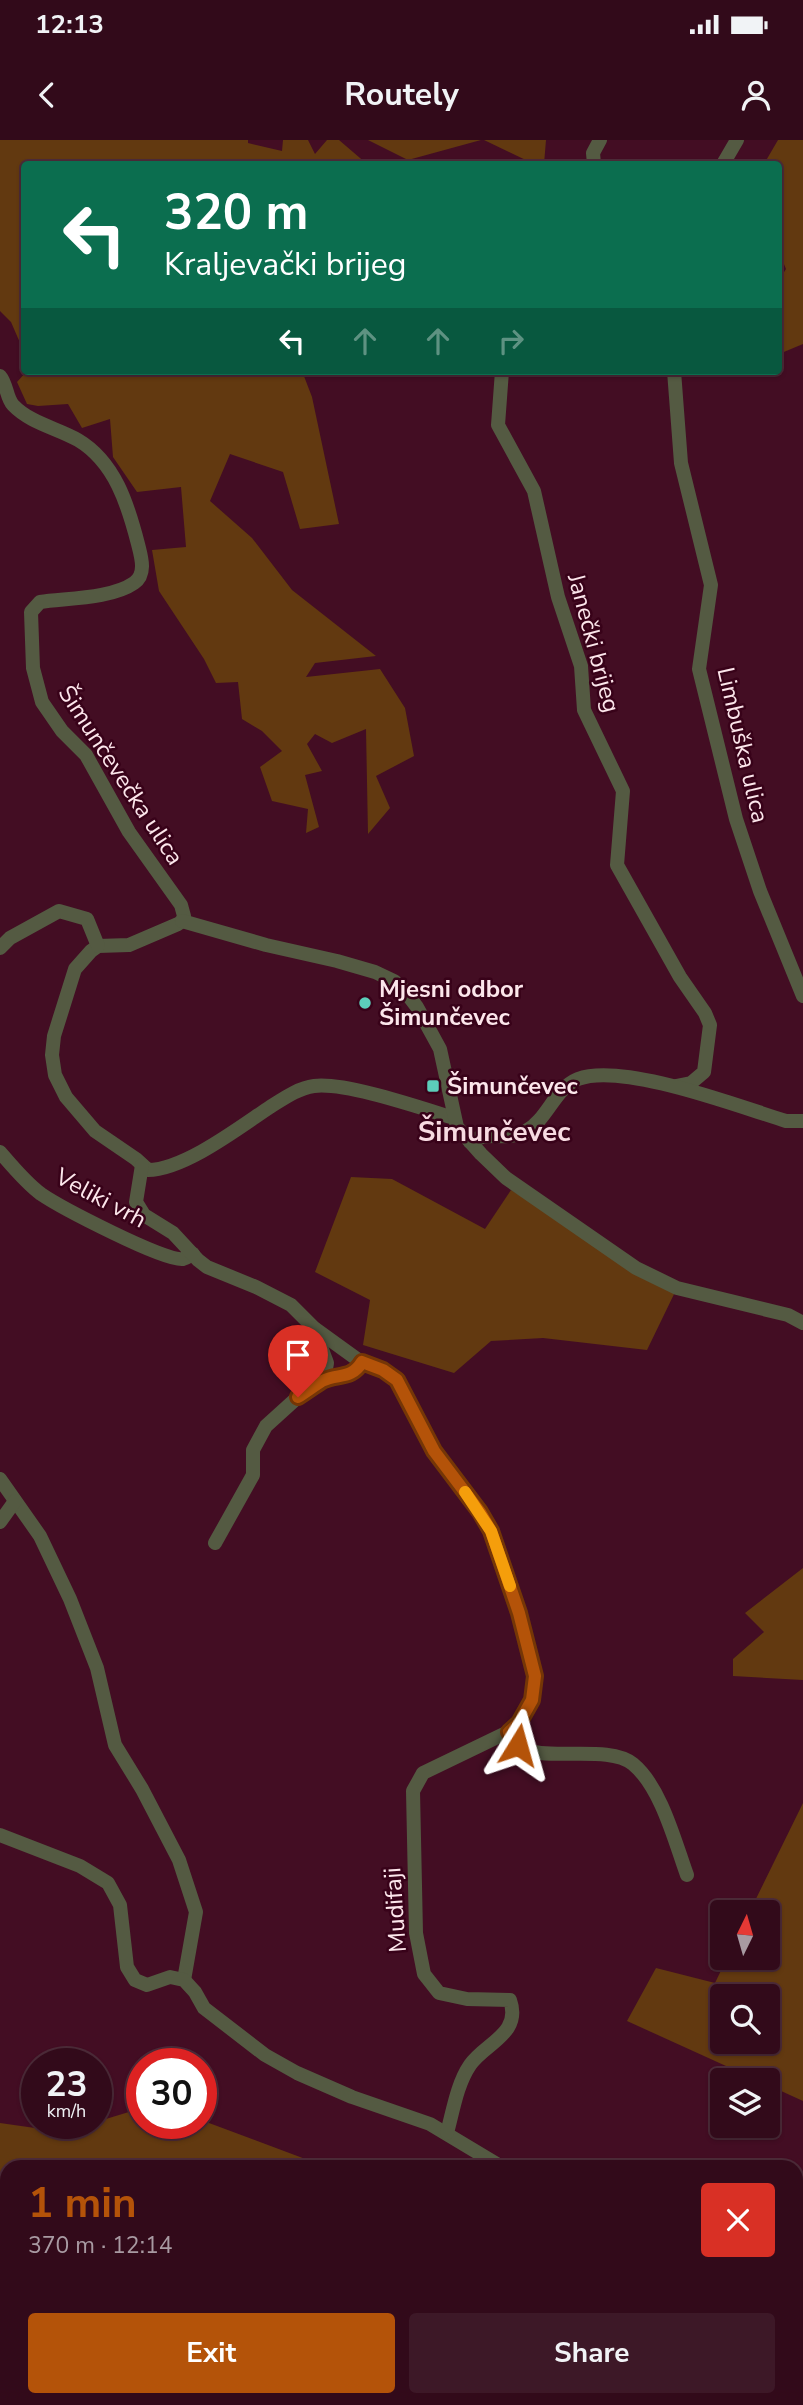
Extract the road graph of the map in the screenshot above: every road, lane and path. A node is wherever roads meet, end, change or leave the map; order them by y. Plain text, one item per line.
1 (600, 140) edge
2 (737, 140) edge
3 (594, 161) edge
4 (725, 161) edge
5 (502, 375) edge
6 (674, 375) edge
7 (0, 376) edge
8 (182, 921) junction
9 (99, 946) junction
10 (0, 948) edge
11 (803, 996) edge
12 (704, 1072) junction
13 (676, 1086) junction
14 (718, 1100) junction
15 (454, 1118) junction
16 (803, 1121) edge
17 (470, 1142) junction
18 (0, 1152) edge
19 (142, 1164) junction
20 (193, 1254) junction
21 (803, 1324) edge
22 (314, 1328) junction
23 (362, 1362) junction
24 (324, 1380) junction
25 (0, 1479) edge
26 (15, 1501) junction
27 (0, 1522) edge
28 (215, 1543) dead end
29 (509, 1732) junction
30 (0, 1835) edge
31 (687, 1875) dead end
32 (184, 1980) junction
33 (447, 2133) junction
34 (490, 2160) edge

1 - 3 street
2 - 4 street
5 - 12 street, Janečki brijeg
6 - 11 street, Limbuška ulica
7 - 8 street, Šimunčevečka ulica
8 - 9 street
8 - 15 street
9 - 10 street
9 - 19 street
12 - 13 street
12 - 14 street
13 - 14 street
13 - 17 street
14 - 16 street
15 - 17 street
15 - 19 street
17 - 21 street
18 - 20 street, Veliki vrh
19 - 20 street
20 - 22 street
22 - 23 street
22 - 24 street
23 - 24 street
23 - 29 street
24 - 28 street
25 - 26 street
26 - 27 street
26 - 32 street
29 - 31 street
29 - 33 street, Mudifaji
30 - 32 street
32 - 33 street
33 - 34 street

